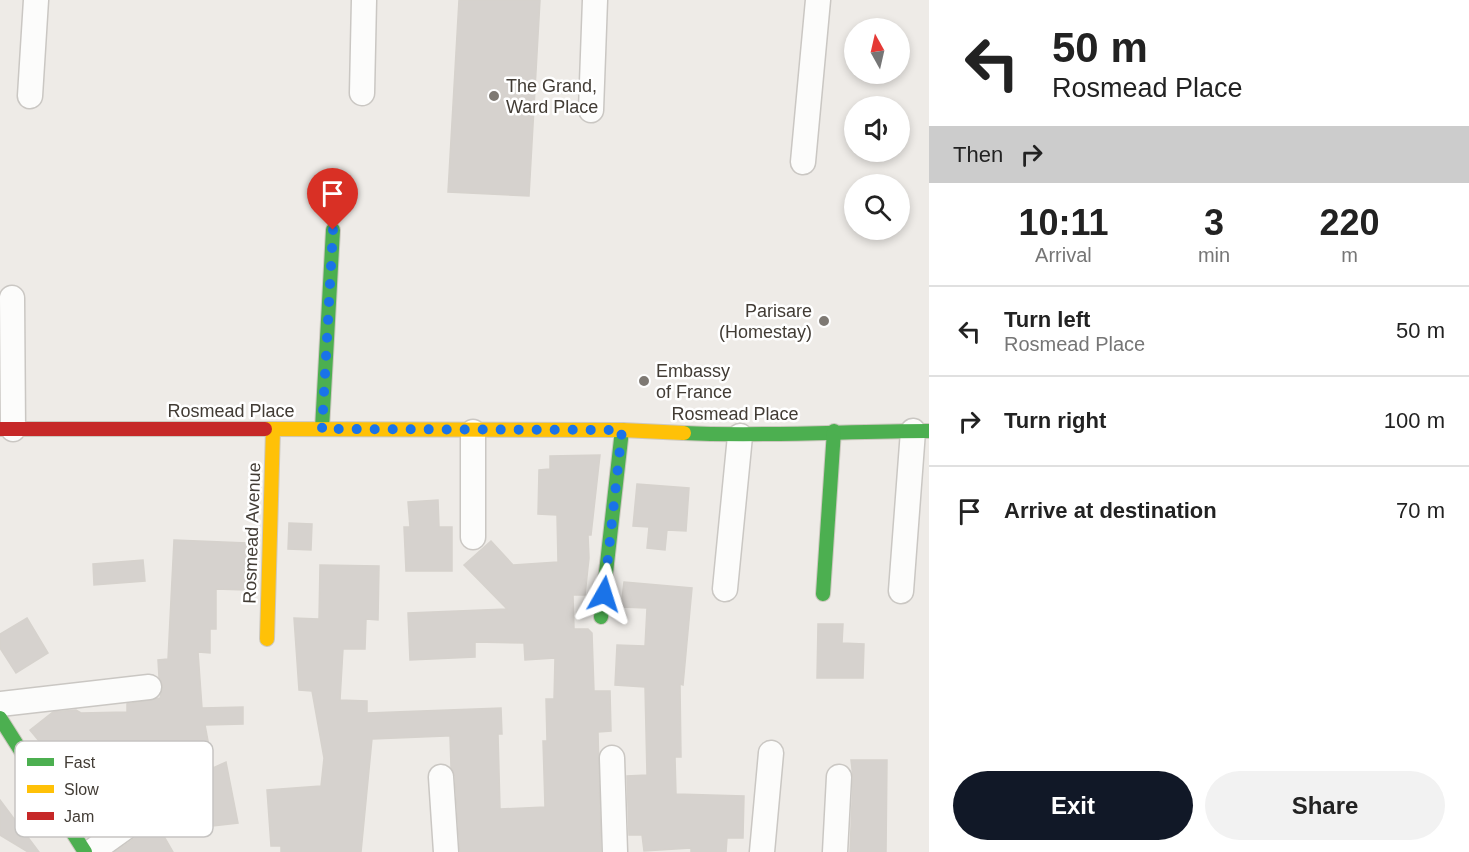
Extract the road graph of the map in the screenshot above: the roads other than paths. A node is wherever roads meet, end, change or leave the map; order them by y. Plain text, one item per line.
1 (36, 0) edge
2 (364, 0) edge
3 (595, 0) edge
4 (818, 0) edge
5 (362, 93) dead end
6 (30, 96) dead end
7 (591, 110) dead end
8 (803, 162) dead end
9 (333, 230) dead end
10 (12, 298) dead end
11 (7, 429) edge
12 (273, 429) junction
13 (322, 429) junction
14 (622, 430) junction
15 (834, 431) junction
16 (921, 431) edge
17 (473, 432) junction
18 (740, 436) junction
19 (473, 537) dead end
20 (725, 589) dead end
21 (901, 591) dead end
22 (823, 594) dead end
23 (601, 617) dead end
24 (267, 639) dead end
25 (149, 687) dead end
26 (0, 704) edge
27 (3, 727) edge
28 (15, 745) edge
29 (771, 753) dead end
30 (612, 758) dead end
31 (441, 777) dead end
32 (839, 777) dead end
33 (75, 837) edge
34 (112, 837) edge
35 (85, 852) edge
36 (91, 852) edge
37 (446, 852) edge
38 (615, 852) edge
39 (762, 852) edge
40 (836, 852) edge

1 - 6 street
2 - 5 street
3 - 7 street
4 - 8 street
9 - 13 street
10 - 11 street
11 - 12 street, Rosmead Place
12 - 13 street, Rosmead Place
12 - 24 street, Rosmead Avenue
13 - 17 street, Rosmead Place
14 - 17 street, Rosmead Place
14 - 18 street, Rosmead Place
14 - 23 street
15 - 16 street, Rosmead Place
15 - 18 street, Rosmead Place
15 - 22 street
16 - 21 street
17 - 19 street
18 - 20 street
25 - 26 street
27 - 28 street
29 - 39 street
30 - 38 street
31 - 37 street
32 - 40 street
33 - 35 street
34 - 36 street

